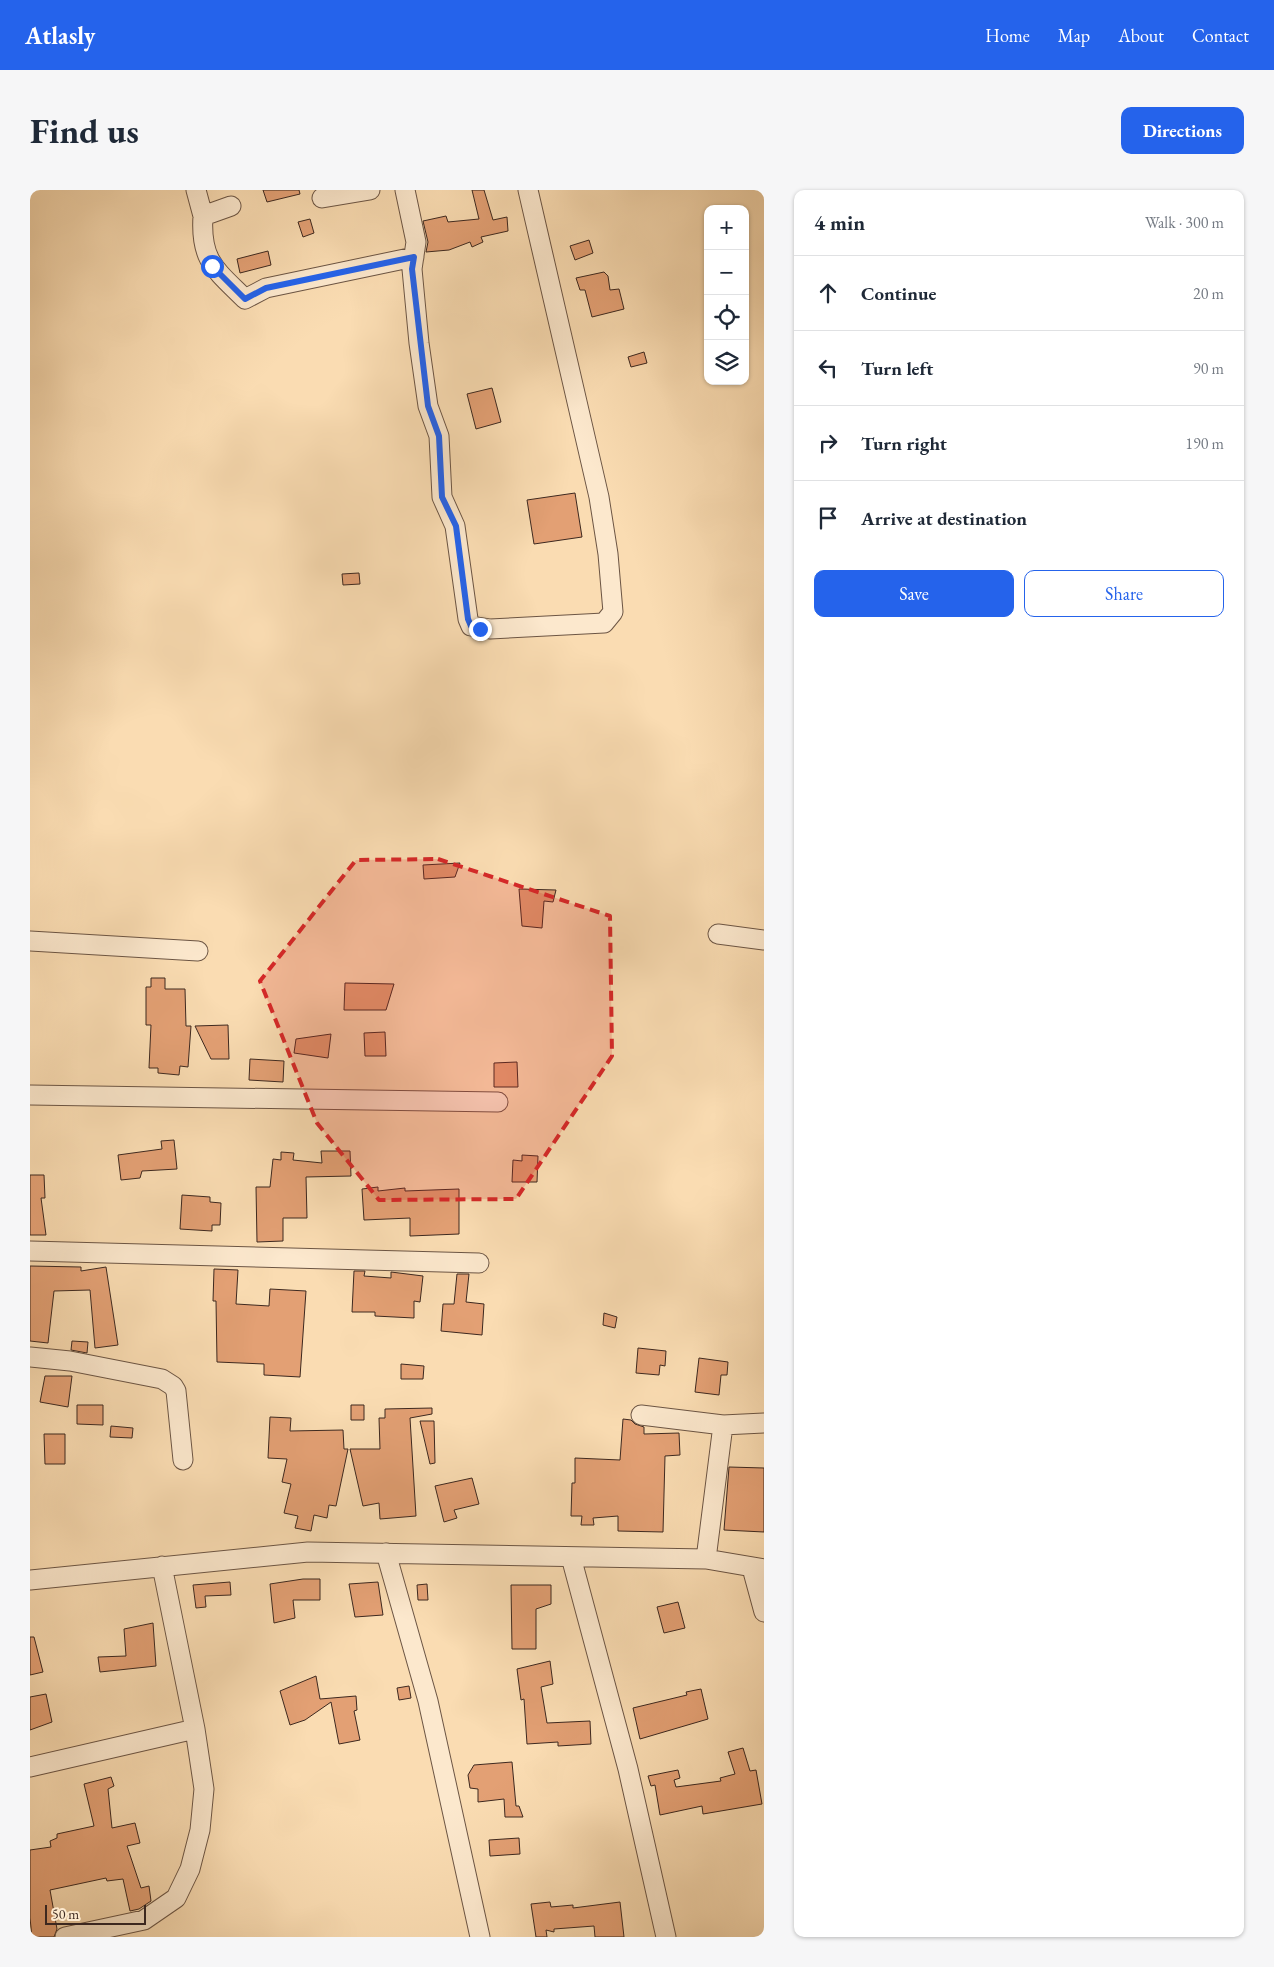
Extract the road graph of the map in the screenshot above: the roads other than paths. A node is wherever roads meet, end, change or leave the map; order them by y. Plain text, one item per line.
1 (196, 190) edge
2 (370, 190) edge
3 (404, 190) edge
4 (528, 190) edge
5 (322, 198) dead end
6 (231, 206) dead end
7 (203, 216) junction
8 (414, 257) junction
9 (718, 934) dead end
10 (764, 940) edge
11 (30, 941) edge
12 (198, 951) dead end
13 (30, 1095) edge
14 (498, 1102) dead end
15 (30, 1251) edge
16 (479, 1263) dead end
17 (30, 1356) edge
18 (641, 1415) dead end
19 (764, 1424) edge
20 (723, 1425) junction
21 (183, 1460) dead end
22 (386, 1553) junction
23 (571, 1557) junction
24 (706, 1559) junction
25 (162, 1566) junction
26 (758, 1568) edge
27 (30, 1580) edge
28 (764, 1612) edge
29 (195, 1729) junction
30 (30, 1767) edge
31 (65, 1937) edge
32 (480, 1937) edge
33 (666, 1937) edge

1 - 7 street
2 - 5 street
3 - 8 street
4 - 8 street
6 - 7 street
7 - 8 street
9 - 10 street
11 - 12 street
13 - 14 street
15 - 16 street
17 - 21 street
18 - 20 street
19 - 20 street
20 - 24 street
22 - 23 street
22 - 25 street
22 - 32 street
23 - 24 street
23 - 33 street
24 - 26 street
25 - 27 street
25 - 29 street
26 - 28 street
29 - 30 street
29 - 31 street

